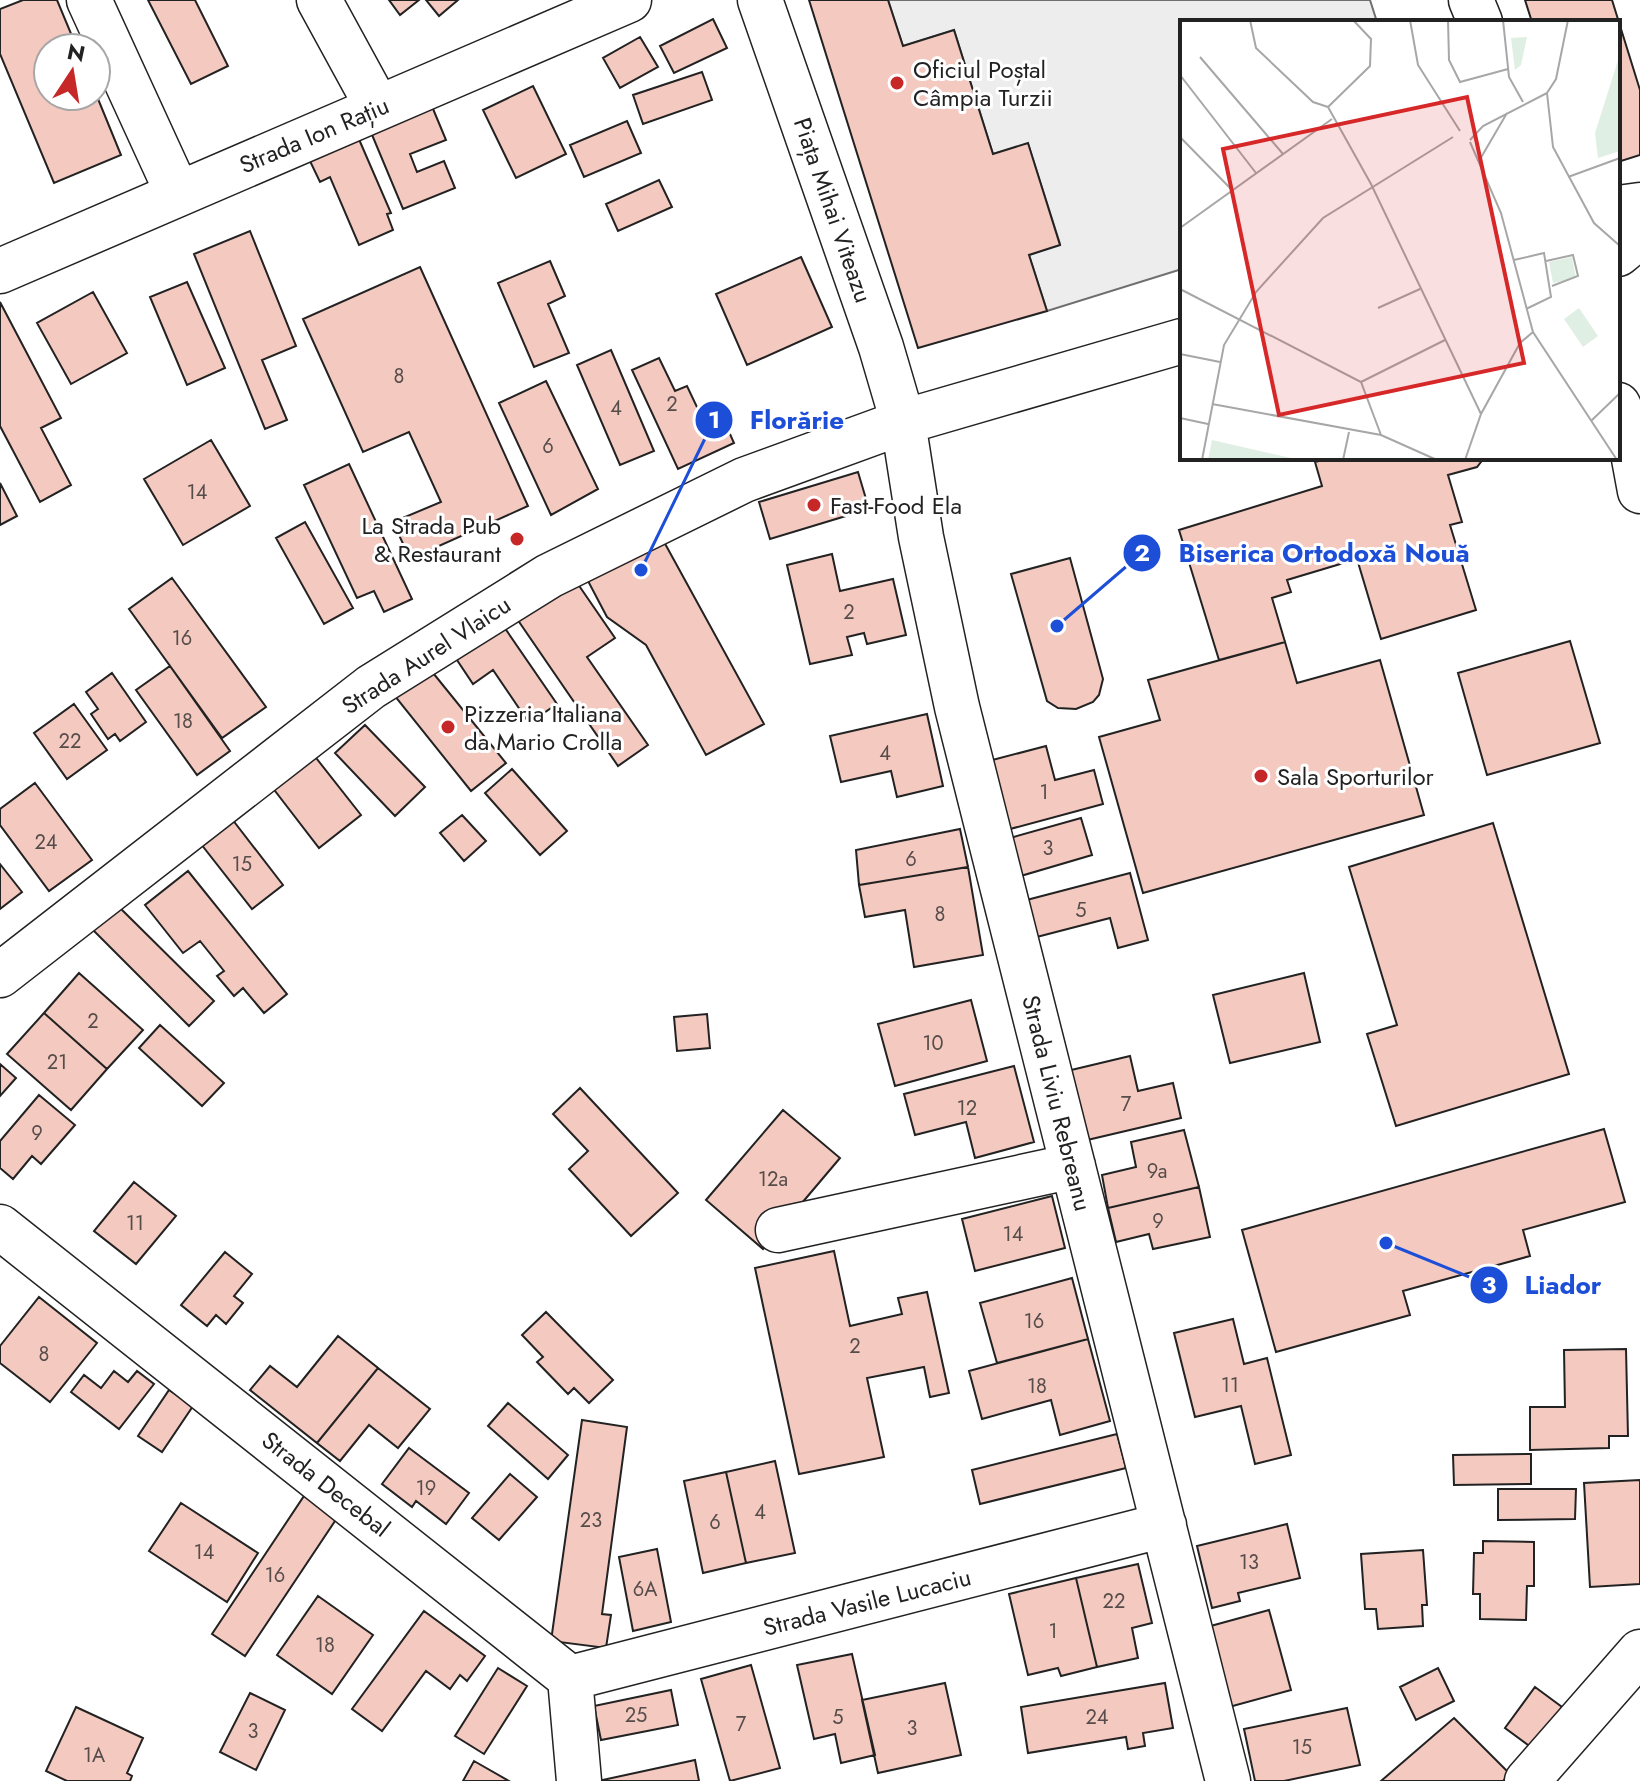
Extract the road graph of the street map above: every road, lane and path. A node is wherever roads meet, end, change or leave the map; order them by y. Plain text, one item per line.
1 (89, 0) edge
2 (319, 0) edge
3 (629, 0) edge
4 (760, 0) edge
5 (1443, 0) edge
6 (1471, 0) edge
7 (1445, 20) edge
8 (1479, 20) edge
9 (378, 108) junction
10 (178, 194) junction
11 (1640, 205) edge
12 (1620, 208) edge
13 (1640, 236) edge
14 (1620, 252) edge
15 (0, 270) edge
16 (1180, 342) edge
17 (903, 422) junction
18 (1625, 424) edge
19 (1640, 491) edge
20 (1640, 506) edge
21 (0, 975) edge
22 (1073, 1166) junction
23 (0, 1227) edge
24 (778, 1230) dead end
25 (1164, 1525) junction
26 (1640, 1652) edge
27 (570, 1678) junction
28 (579, 1781) edge
29 (1228, 1781) edge
30 (1527, 1781) edge

1 - 10 street
2 - 9 street
3 - 9 street, Strada Ion Rațiu
4 - 17 street, Piața Mihai Viteazu
5 - 7 street
6 - 8 street
9 - 10 street, Strada Ion Rațiu
10 - 15 street, Strada Ion Rațiu
11 - 12 street
13 - 14 street
16 - 17 street, Strada Aurel Vlaicu
17 - 21 street, Strada Aurel Vlaicu
17 - 22 street, Strada Liviu Rebreanu
18 - 19 street
18 - 20 street
22 - 24 street
22 - 25 street, Strada Liviu Rebreanu
23 - 27 street, Strada Decebal
25 - 27 street, Strada Vasile Lucaciu
25 - 29 street, Strada Liviu Rebreanu
26 - 30 street
27 - 28 street

